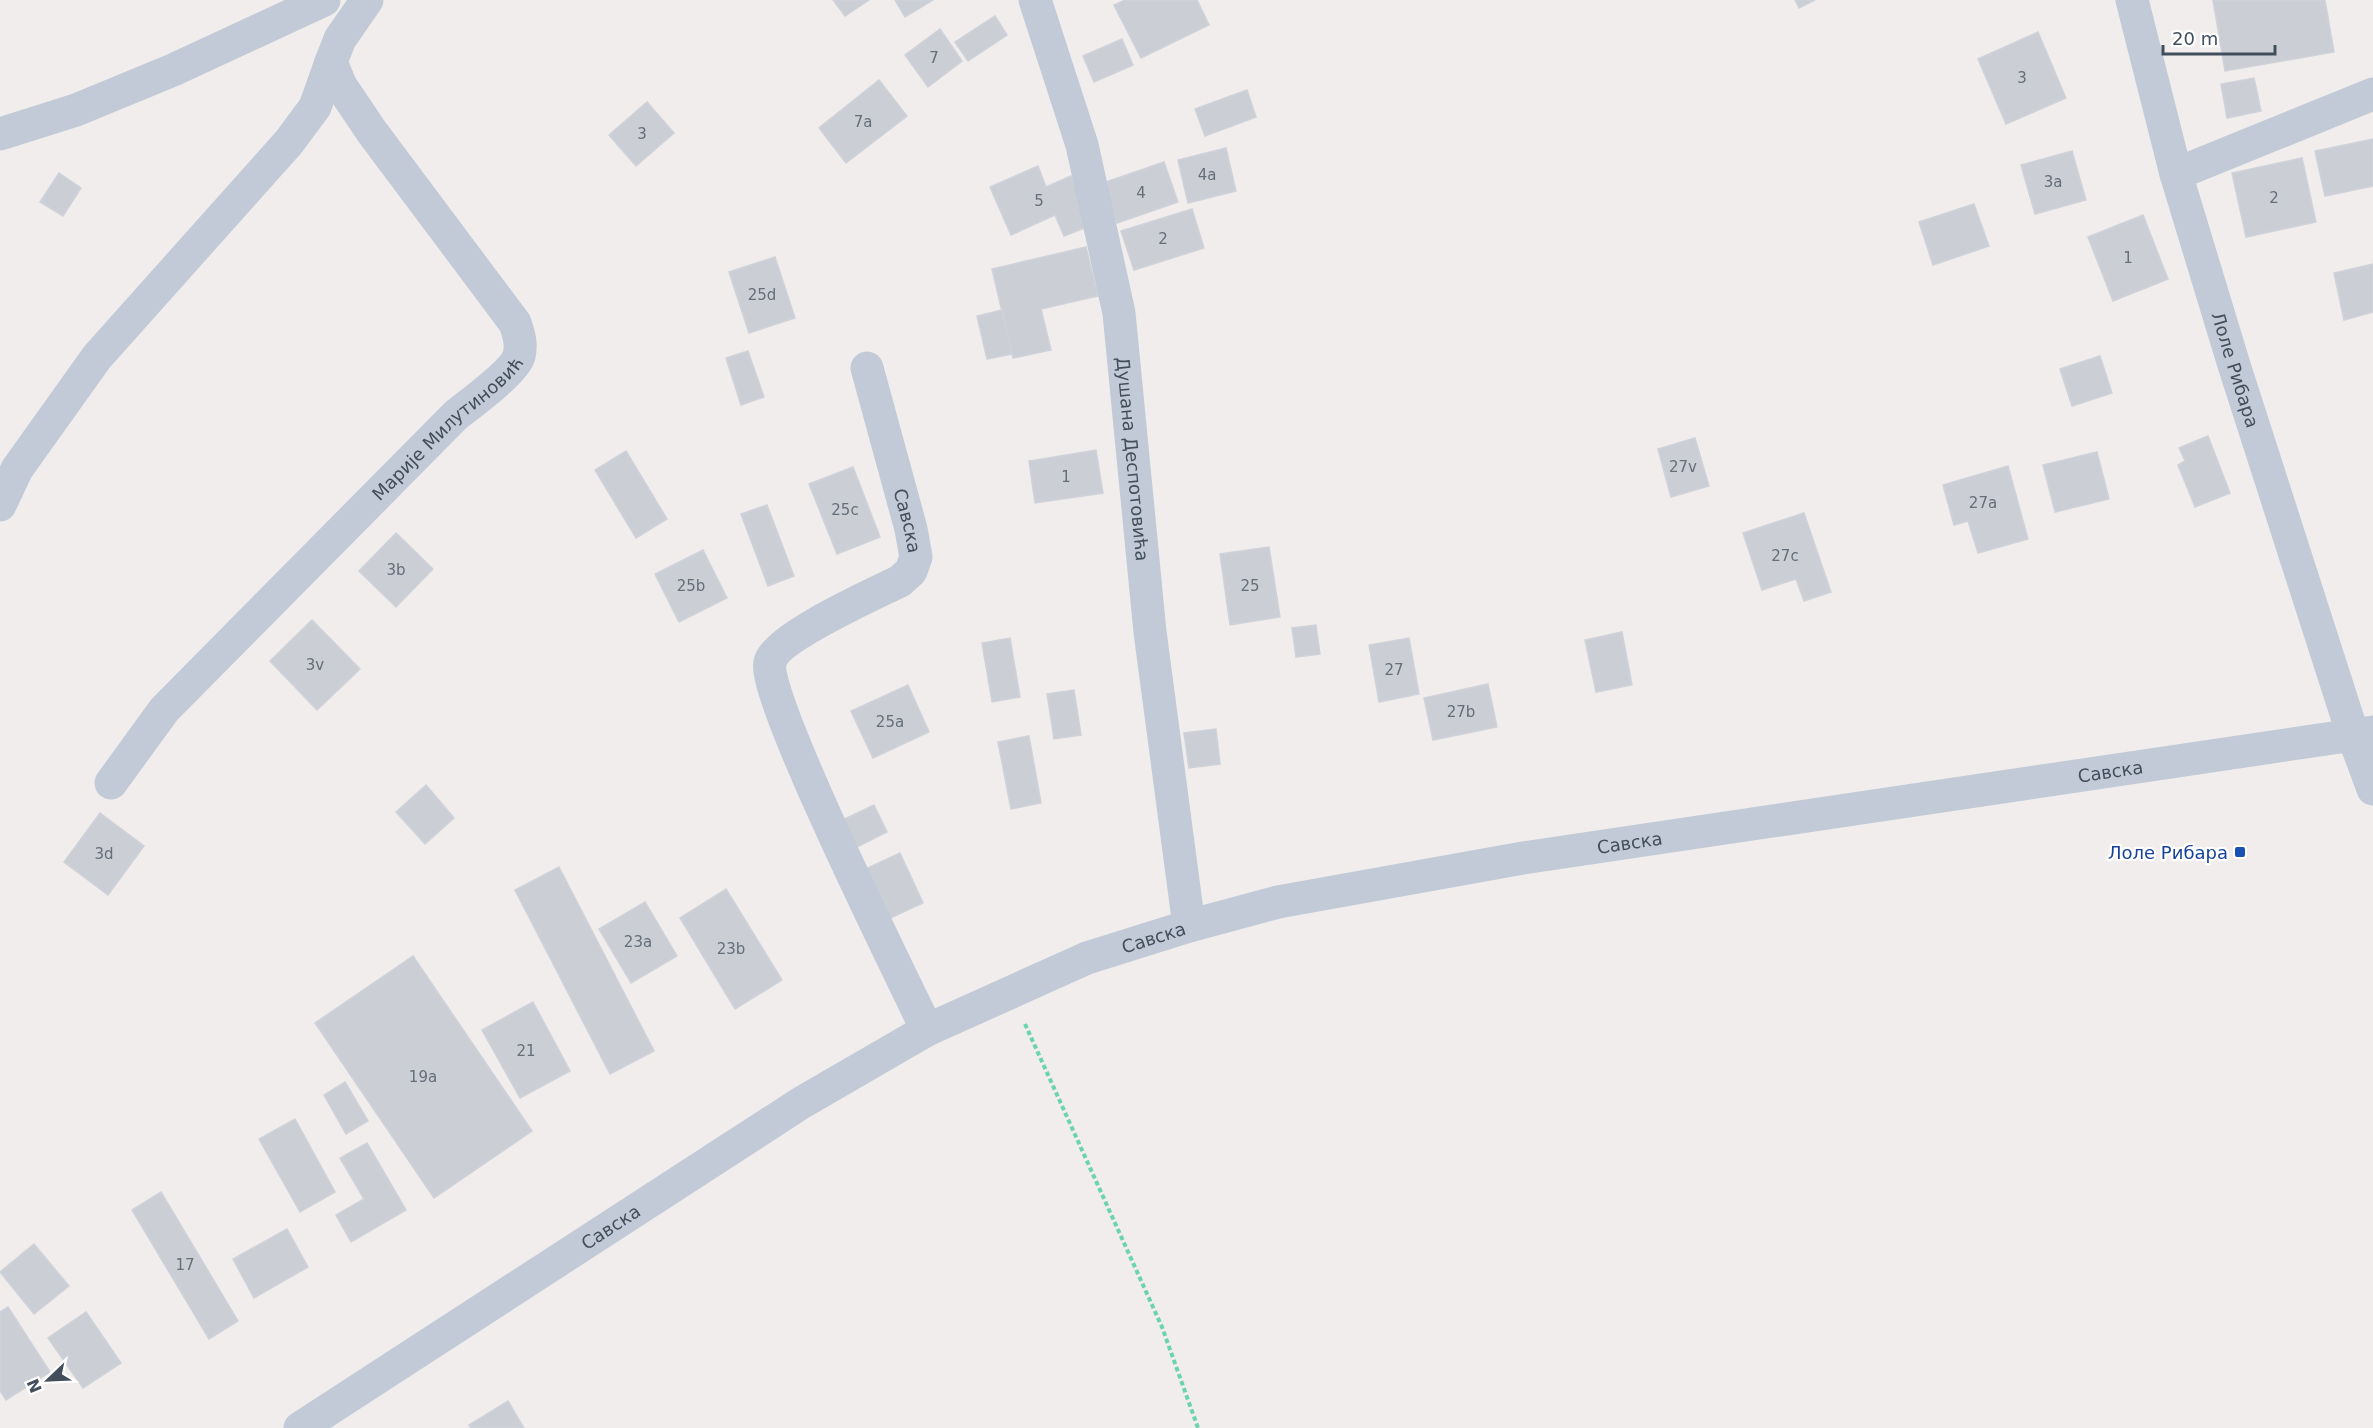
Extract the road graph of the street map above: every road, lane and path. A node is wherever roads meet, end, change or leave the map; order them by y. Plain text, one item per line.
1 (324, 0) edge
2 (367, 0) edge
3 (1035, 0) edge
4 (2132, 0) edge
5 (331, 62) junction
6 (2373, 94) edge
7 (0, 134) edge
8 (2176, 174) junction
9 (867, 368) dead end
10 (0, 505) edge
11 (2363, 733) edge
12 (111, 783) dead end
13 (2373, 789) edge
14 (1189, 926) junction
15 (1010, 991) junction
16 (927, 1030) junction
17 (300, 1428) edge
18 (1198, 1428) edge

1 - 7 street
2 - 5 street
3 - 14 street, Душана Деспотовића
4 - 8 street, Лоле Рибара
5 - 10 street
5 - 12 street, Марије Милутиновић
6 - 8 street
8 - 11 street, Лоле Рибара
9 - 16 street, Савска
11 - 13 street
11 - 14 street, Савска
14 - 15 street, Савска
15 - 16 street, Савска
15 - 18 path
16 - 17 street, Савска

